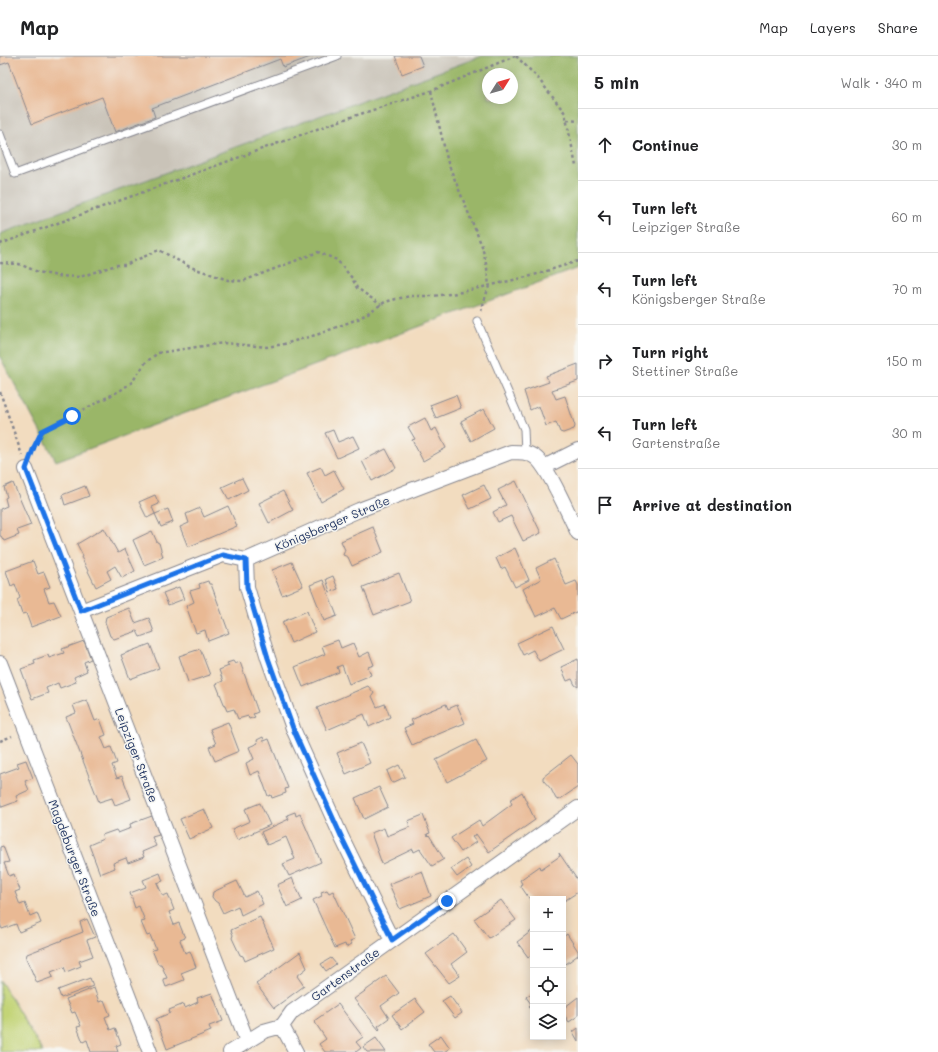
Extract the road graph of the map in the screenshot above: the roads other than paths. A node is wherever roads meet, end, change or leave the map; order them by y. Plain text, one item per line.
1 (337, 56) edge
2 (0, 134) edge
3 (477, 321) road end
4 (578, 450) edge
5 (525, 452) junction
6 (544, 467) junction
7 (26, 469) road end
8 (578, 534) edge
9 (246, 560) junction
10 (81, 611) junction
11 (0, 663) edge
12 (578, 808) edge
13 (392, 940) junction
14 (282, 1026) junction
15 (247, 1041) junction
16 (150, 1052) edge
17 (230, 1052) edge
18 (296, 1052) edge

1 - 2 lane
3 - 5 lane
4 - 6 street
5 - 6 street
5 - 9 street, Königsberger Straße
6 - 8 street
7 - 10 street, Leipziger Straße
9 - 10 street
9 - 13 street
10 - 15 street, Leipziger Straße
11 - 16 street, Magdeburger Straße
12 - 13 street, Gartenstraße
13 - 14 street, Gartenstraße
14 - 15 street
14 - 18 street
15 - 17 street

